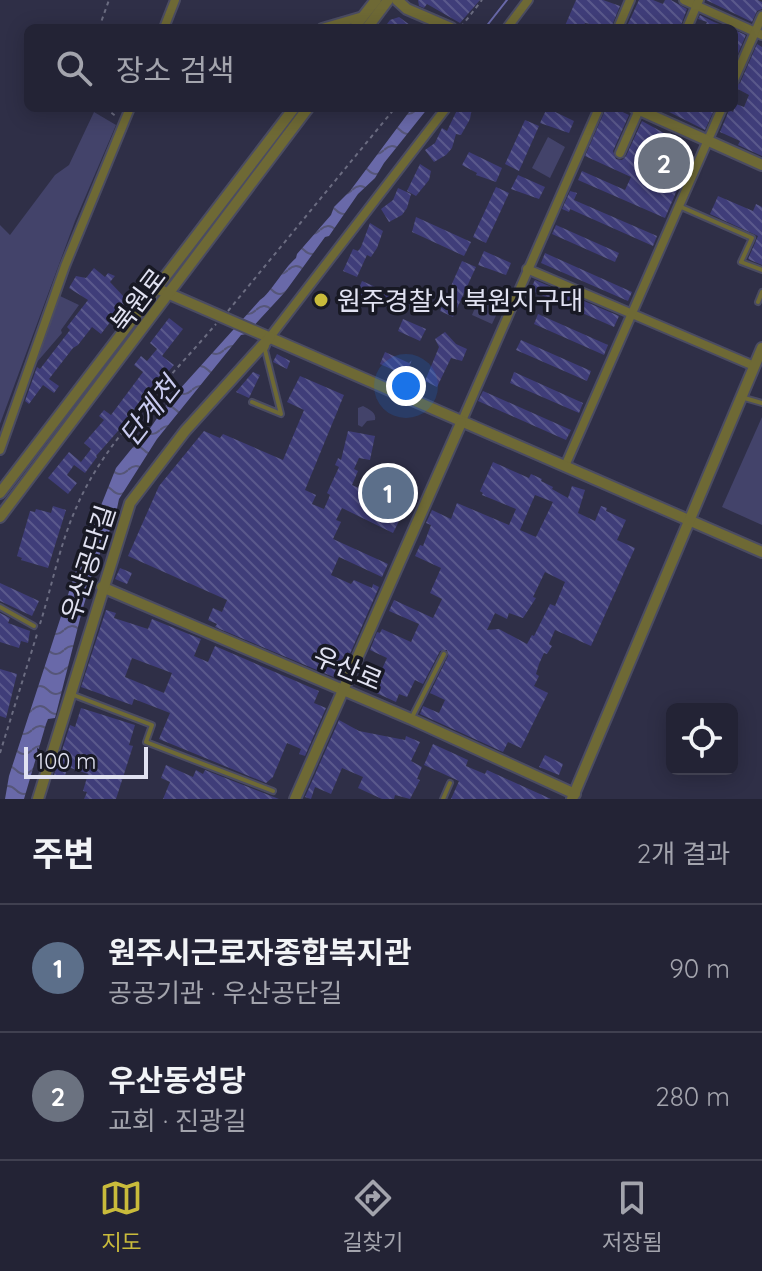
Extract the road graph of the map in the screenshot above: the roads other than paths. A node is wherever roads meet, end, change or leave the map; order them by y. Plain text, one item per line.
1 (376, 0) edge
2 (388, 0) edge
3 (397, 0) edge
4 (528, 0) edge
5 (630, 0) edge
6 (684, 0) edge
7 (173, 3) edge
8 (698, 3) edge
9 (364, 16) junction
10 (762, 16) edge
11 (165, 24) edge
12 (336, 24) edge
13 (357, 24) edge
14 (370, 24) edge
15 (442, 24) edge
16 (510, 24) edge
17 (620, 24) edge
18 (689, 24) edge
19 (759, 33) edge
20 (738, 72) edge
21 (128, 112) edge
22 (291, 112) edge
23 (305, 112) edge
24 (443, 112) edge
25 (597, 112) edge
26 (636, 112) edge
27 (652, 112) edge
28 (720, 112) edge
29 (708, 140) junction
30 (620, 153) dead end
31 (762, 165) edge
32 (679, 206) junction
33 (527, 269) junction
34 (762, 270) edge
35 (158, 289) junction
36 (762, 292) edge
37 (170, 295) junction
38 (758, 302) dead end
39 (631, 314) junction
40 (265, 334) junction
41 (762, 348) edge
42 (754, 366) junction
43 (740, 396) junction
44 (252, 402) dead end
45 (762, 403) edge
46 (461, 423) junction
47 (0, 450) edge
48 (565, 466) junction
49 (0, 493) edge
50 (1, 515) edge
51 (687, 521) junction
52 (762, 552) edge
53 (102, 587) junction
54 (0, 607) edge
55 (34, 626) dead end
56 (444, 654) dead end
57 (343, 690) junction
58 (69, 693) junction
59 (411, 719) junction
60 (450, 783) dead end
61 (273, 791) dead end
62 (574, 796) edge
63 (38, 799) edge
64 (295, 799) edge
65 (443, 799) edge

1 - 9 street
2 - 14 street
3 - 15 street
4 - 16 street
5 - 17 street
6 - 8 street
7 - 11 street
8 - 18 street
8 - 19 street
9 - 12 street
9 - 13 street
10 - 19 street
19 - 20 street
21 - 47 street
22 - 35 street, 북원로
23 - 37 street, 북원로
24 - 40 street
25 - 33 street
26 - 30 street
27 - 29 street
28 - 29 street
29 - 31 street
29 - 32 street
32 - 34 lane
32 - 39 street
33 - 39 street
33 - 46 street
35 - 37 street
35 - 49 street, 북원로
36 - 38 lane
37 - 40 street
37 - 50 street, 북원로
39 - 42 street
39 - 48 street
40 - 44 lane
40 - 46 street
40 - 53 street, 우산공단길
41 - 42 street, 우산로
42 - 43 street, 우산로
43 - 45 lane
43 - 51 street, 우산로
46 - 48 street
46 - 57 street
48 - 51 street
51 - 52 street
51 - 62 street, 우산로
53 - 57 street, 우산로
53 - 58 street, 우산공단길
54 - 55 lane
56 - 59 lane
57 - 59 street, 우산로
57 - 64 street
58 - 61 lane
58 - 63 street, 우산공단길
59 - 62 street, 우산로
60 - 65 lane

